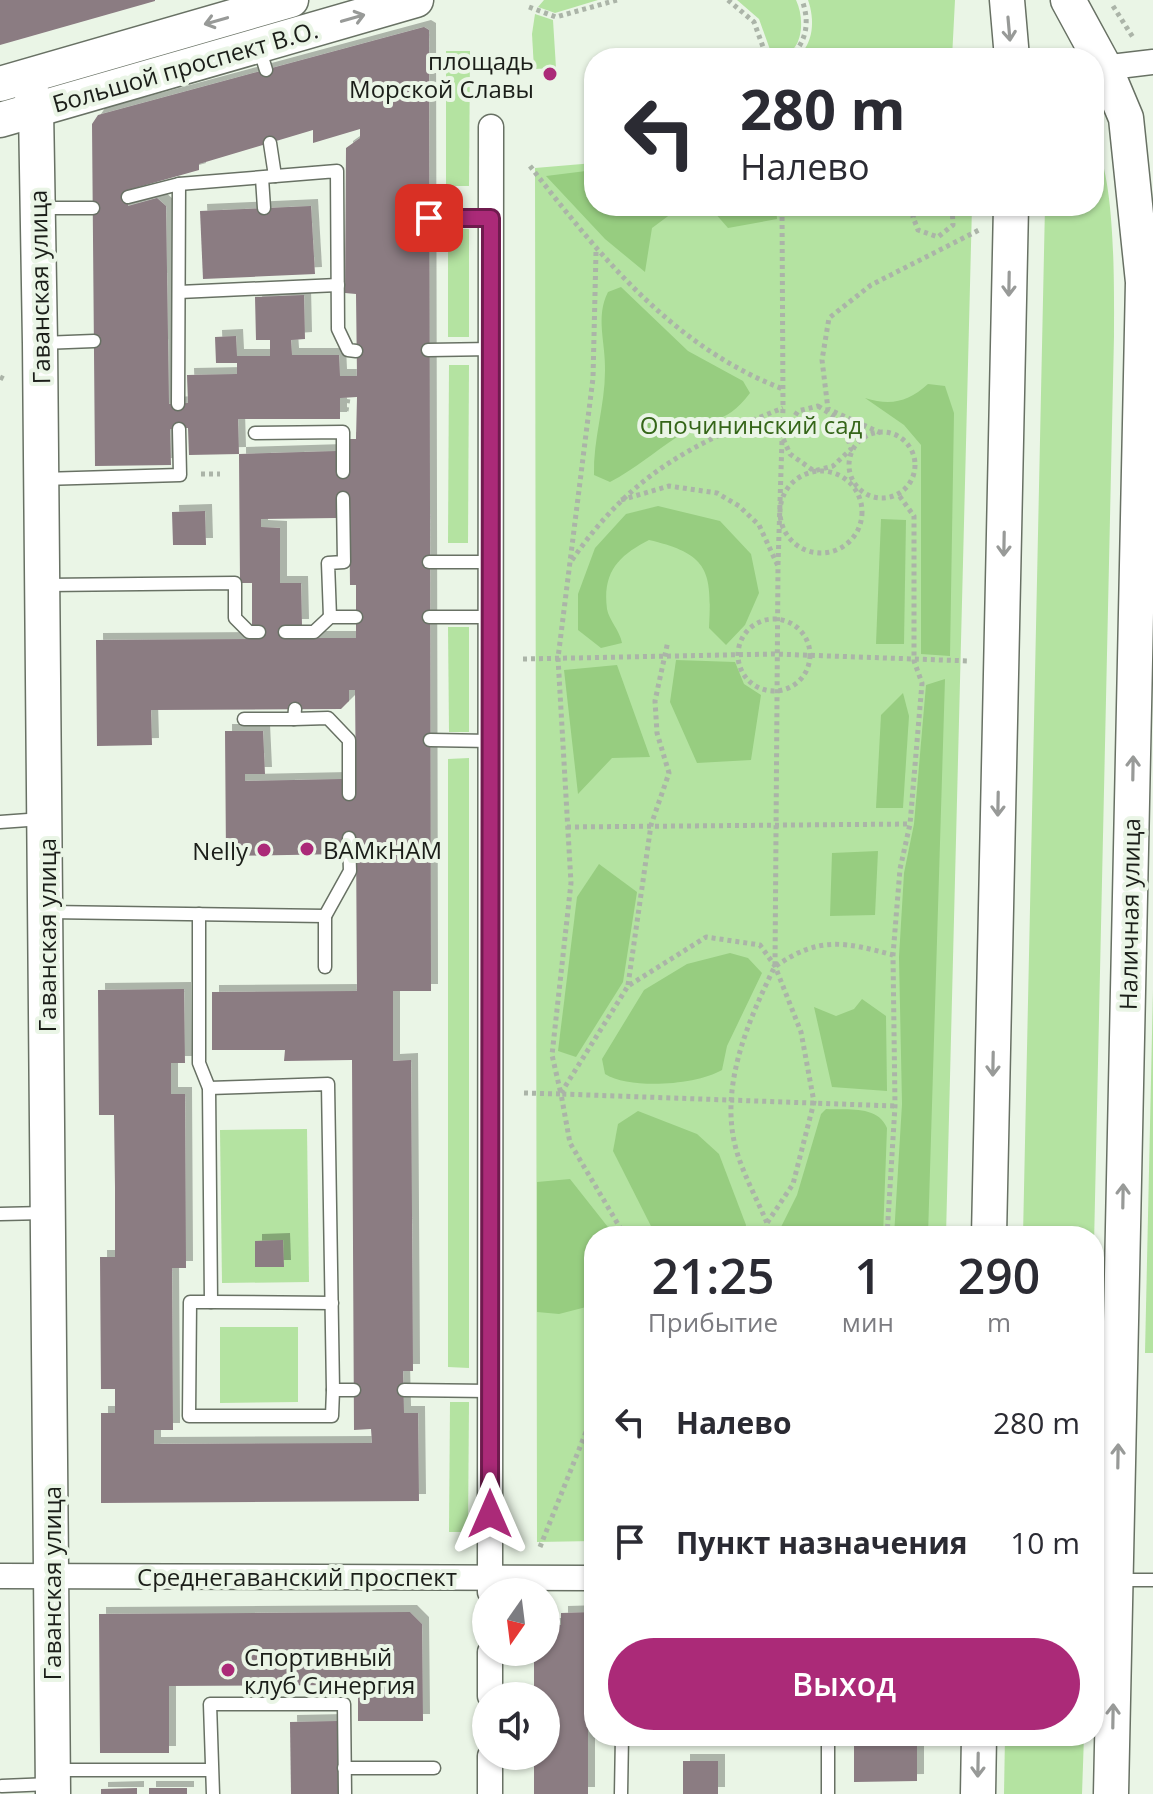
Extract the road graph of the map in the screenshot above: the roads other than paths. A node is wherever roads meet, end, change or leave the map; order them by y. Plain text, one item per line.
1 (291, 0) edge
2 (416, 0) edge
3 (1007, 0) edge
4 (1068, 0) edge
5 (1011, 48) edge
6 (1091, 48) edge
7 (1153, 62) edge
8 (1104, 68) edge
9 (1104, 76) edge
10 (13, 80) edge
11 (36, 109) junction
12 (0, 120) edge
13 (491, 127) dead end
14 (270, 143) dead end
15 (268, 177) junction
16 (179, 184) junction
17 (128, 197) dead end
18 (93, 208) dead end
19 (264, 208) dead end
20 (38, 209) junction
21 (1011, 216) edge
22 (429, 218) dead end
23 (491, 218) junction
24 (338, 285) junction
25 (179, 292) junction
26 (94, 341) dead end
27 (40, 343) junction
28 (492, 349) junction
29 (428, 350) dead end
30 (356, 351) dead end
31 (178, 404) dead end
32 (179, 429) dead end
33 (255, 433) dead end
34 (343, 472) dead end
35 (42, 479) junction
36 (343, 498) dead end
37 (429, 562) dead end
38 (491, 562) junction
39 (43, 585) junction
40 (330, 617) junction
41 (356, 617) dead end
42 (429, 617) dead end
43 (491, 617) junction
44 (259, 632) dead end
45 (285, 632) dead end
46 (244, 719) dead end
47 (430, 740) dead end
48 (491, 741) junction
49 (349, 794) dead end
50 (45, 819) junction
51 (0, 822) edge
52 (349, 838) dead end
53 (46, 912) junction
54 (199, 914) junction
55 (325, 916) junction
56 (325, 967) dead end
57 (209, 1088) junction
58 (48, 1213) junction
59 (0, 1214) edge
60 (989, 1226) edge
61 (211, 1302) junction
62 (332, 1303) junction
63 (333, 1390) junction
64 (354, 1390) dead end
65 (404, 1390) dead end
66 (490, 1391) junction
67 (52, 1575) junction
68 (0, 1576) edge
69 (490, 1578) edge
70 (584, 1579) edge
71 (560, 1580) edge
72 (1105, 1580) edge
73 (1153, 1580) edge
74 (472, 1585) edge
75 (622, 1746) edge
76 (828, 1746) edge
77 (979, 1746) edge
78 (344, 1768) junction
79 (434, 1768) dead end
80 (211, 1770) junction
81 (490, 1770) edge
82 (53, 1783) edge
83 (2, 1786) dead end
84 (213, 1794) edge
85 (345, 1794) edge
86 (490, 1794) edge
87 (621, 1794) edge
88 (828, 1794) edge
89 (978, 1794) edge
90 (1111, 1794) edge

1 -> 10 main road, Большой проспект В.О.
11 -> 2 main road, Большой проспект В.О.
3 -> 5 main road
4 - 6 main road, Наличная улица
7 - 8 street
72 -> 9 main road, Наличная улица
10 - 11 main road, Гаванская улица
11 - 12 main road, Большой проспект В.О.
11 - 20 main road, Гаванская улица
13 - 23 street
14 - 15 lane
15 - 16 lane
15 - 19 lane
15 - 24 lane
16 - 17 lane
16 - 25 lane
18 - 20 lane
20 - 27 main road, Гаванская улица
21 -> 60 main road
22 - 23 lane
23 - 28 street
24 - 25 lane
24 - 30 lane
25 - 31 lane
26 - 27 lane
27 - 35 main road, Гаванская улица
28 - 29 lane
28 - 38 street
32 - 35 lane
33 - 34 lane
35 - 39 main road, Гаванская улица
36 - 40 lane
37 - 38 lane
38 - 43 street
39 - 44 lane
39 - 50 main road, Гаванская улица
40 - 41 lane
40 - 45 lane
42 - 43 lane
43 - 48 street
46 - 49 lane
47 - 48 lane
48 - 66 street
50 - 51 lane
50 - 53 main road, Гаванская улица
52 - 55 lane
53 - 54 lane
53 - 58 main road, Гаванская улица
54 - 55 lane
54 - 57 lane
55 - 56 lane
57 - 61 lane
57 - 62 lane
58 - 59 lane
58 - 67 main road, Гаванская улица
61 - 62 lane
61 - 63 lane
62 - 63 lane
63 - 64 lane
65 - 66 lane
66 - 69 street
67 - 68 street, Среднегаванский проспект
67 - 74 street, Среднегаванский проспект
67 - 82 main road, Гаванская улица
70 - 71 street, Среднегаванский проспект
72 - 73 lane
90 -> 72 main road, Наличная улица
75 - 87 lane
76 - 88 lane
77 -> 89 main road
78 - 79 lane
78 - 80 lane
78 - 85 lane
80 - 82 lane
80 - 84 lane
81 - 86 street
82 - 83 lane

